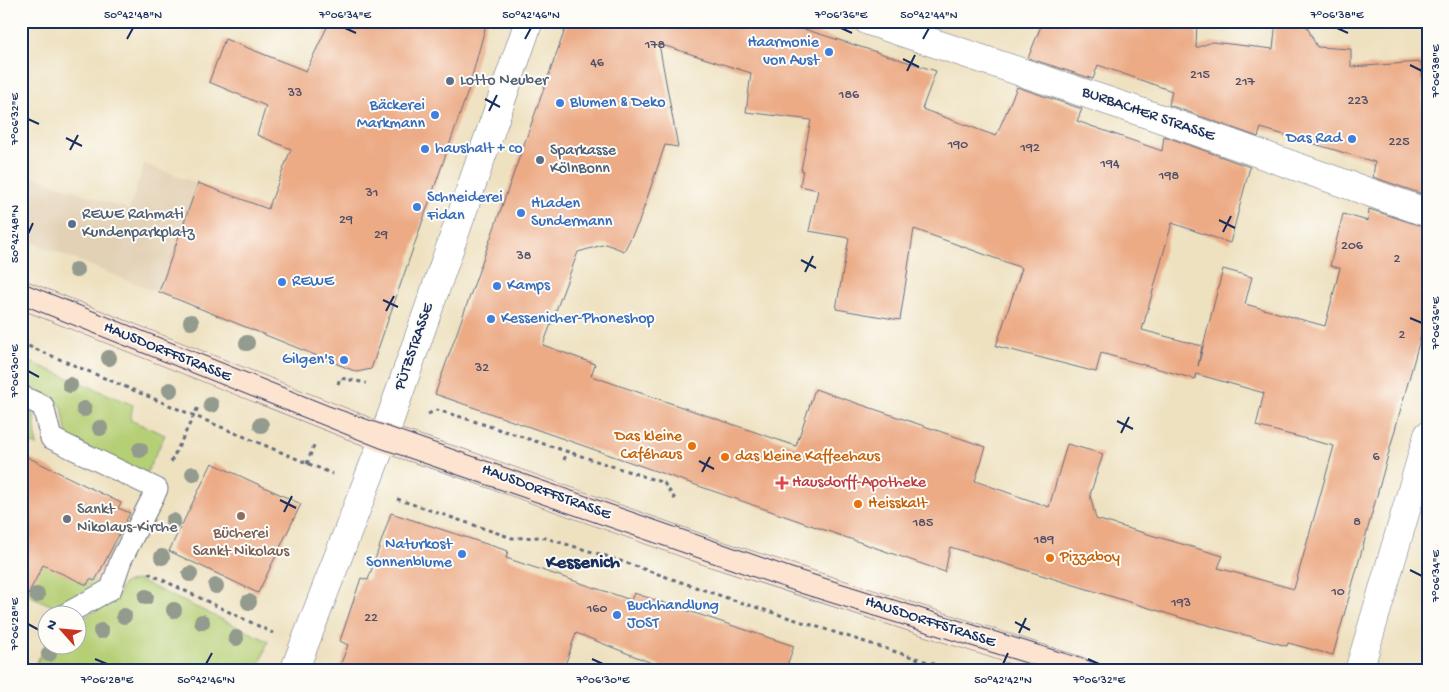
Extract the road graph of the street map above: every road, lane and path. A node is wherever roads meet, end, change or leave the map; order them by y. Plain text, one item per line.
1 (529, 21) edge
2 (868, 21) edge
3 (1428, 213) edge
4 (21, 294) edge
5 (21, 343) edge
6 (371, 378) dead end
7 (336, 388) dead end
8 (21, 396) edge
9 (199, 405) dead end
10 (437, 410) dead end
11 (194, 416) junction
12 (1428, 435) edge
13 (383, 438) junction
14 (567, 452) junction
15 (564, 460) dead end
16 (334, 475) dead end
17 (664, 483) dead end
18 (157, 490) junction
19 (389, 496) dead end
20 (121, 560) junction
21 (84, 604) edge
22 (298, 659) edge
23 (956, 671) edge
24 (1079, 671) edge
25 (1359, 671) edge

1 - 13 street, PÜTZSTRASSE
2 - 3 street, BURBACHER STRASSE
4 - 13 main road, HAUSDORFFSTRASSE
5 - 11 path
6 - 7 path
8 - 18 lane
9 - 11 path
10 - 14 path
11 - 16 path
11 - 18 path
12 - 25 street
13 - 22 street, PÜTZSTRASSE
13 - 24 main road, HAUSDORFFSTRASSE
14 - 15 path
14 - 17 path
18 - 20 lane
19 - 23 path
20 - 21 lane
20 - 22 path

